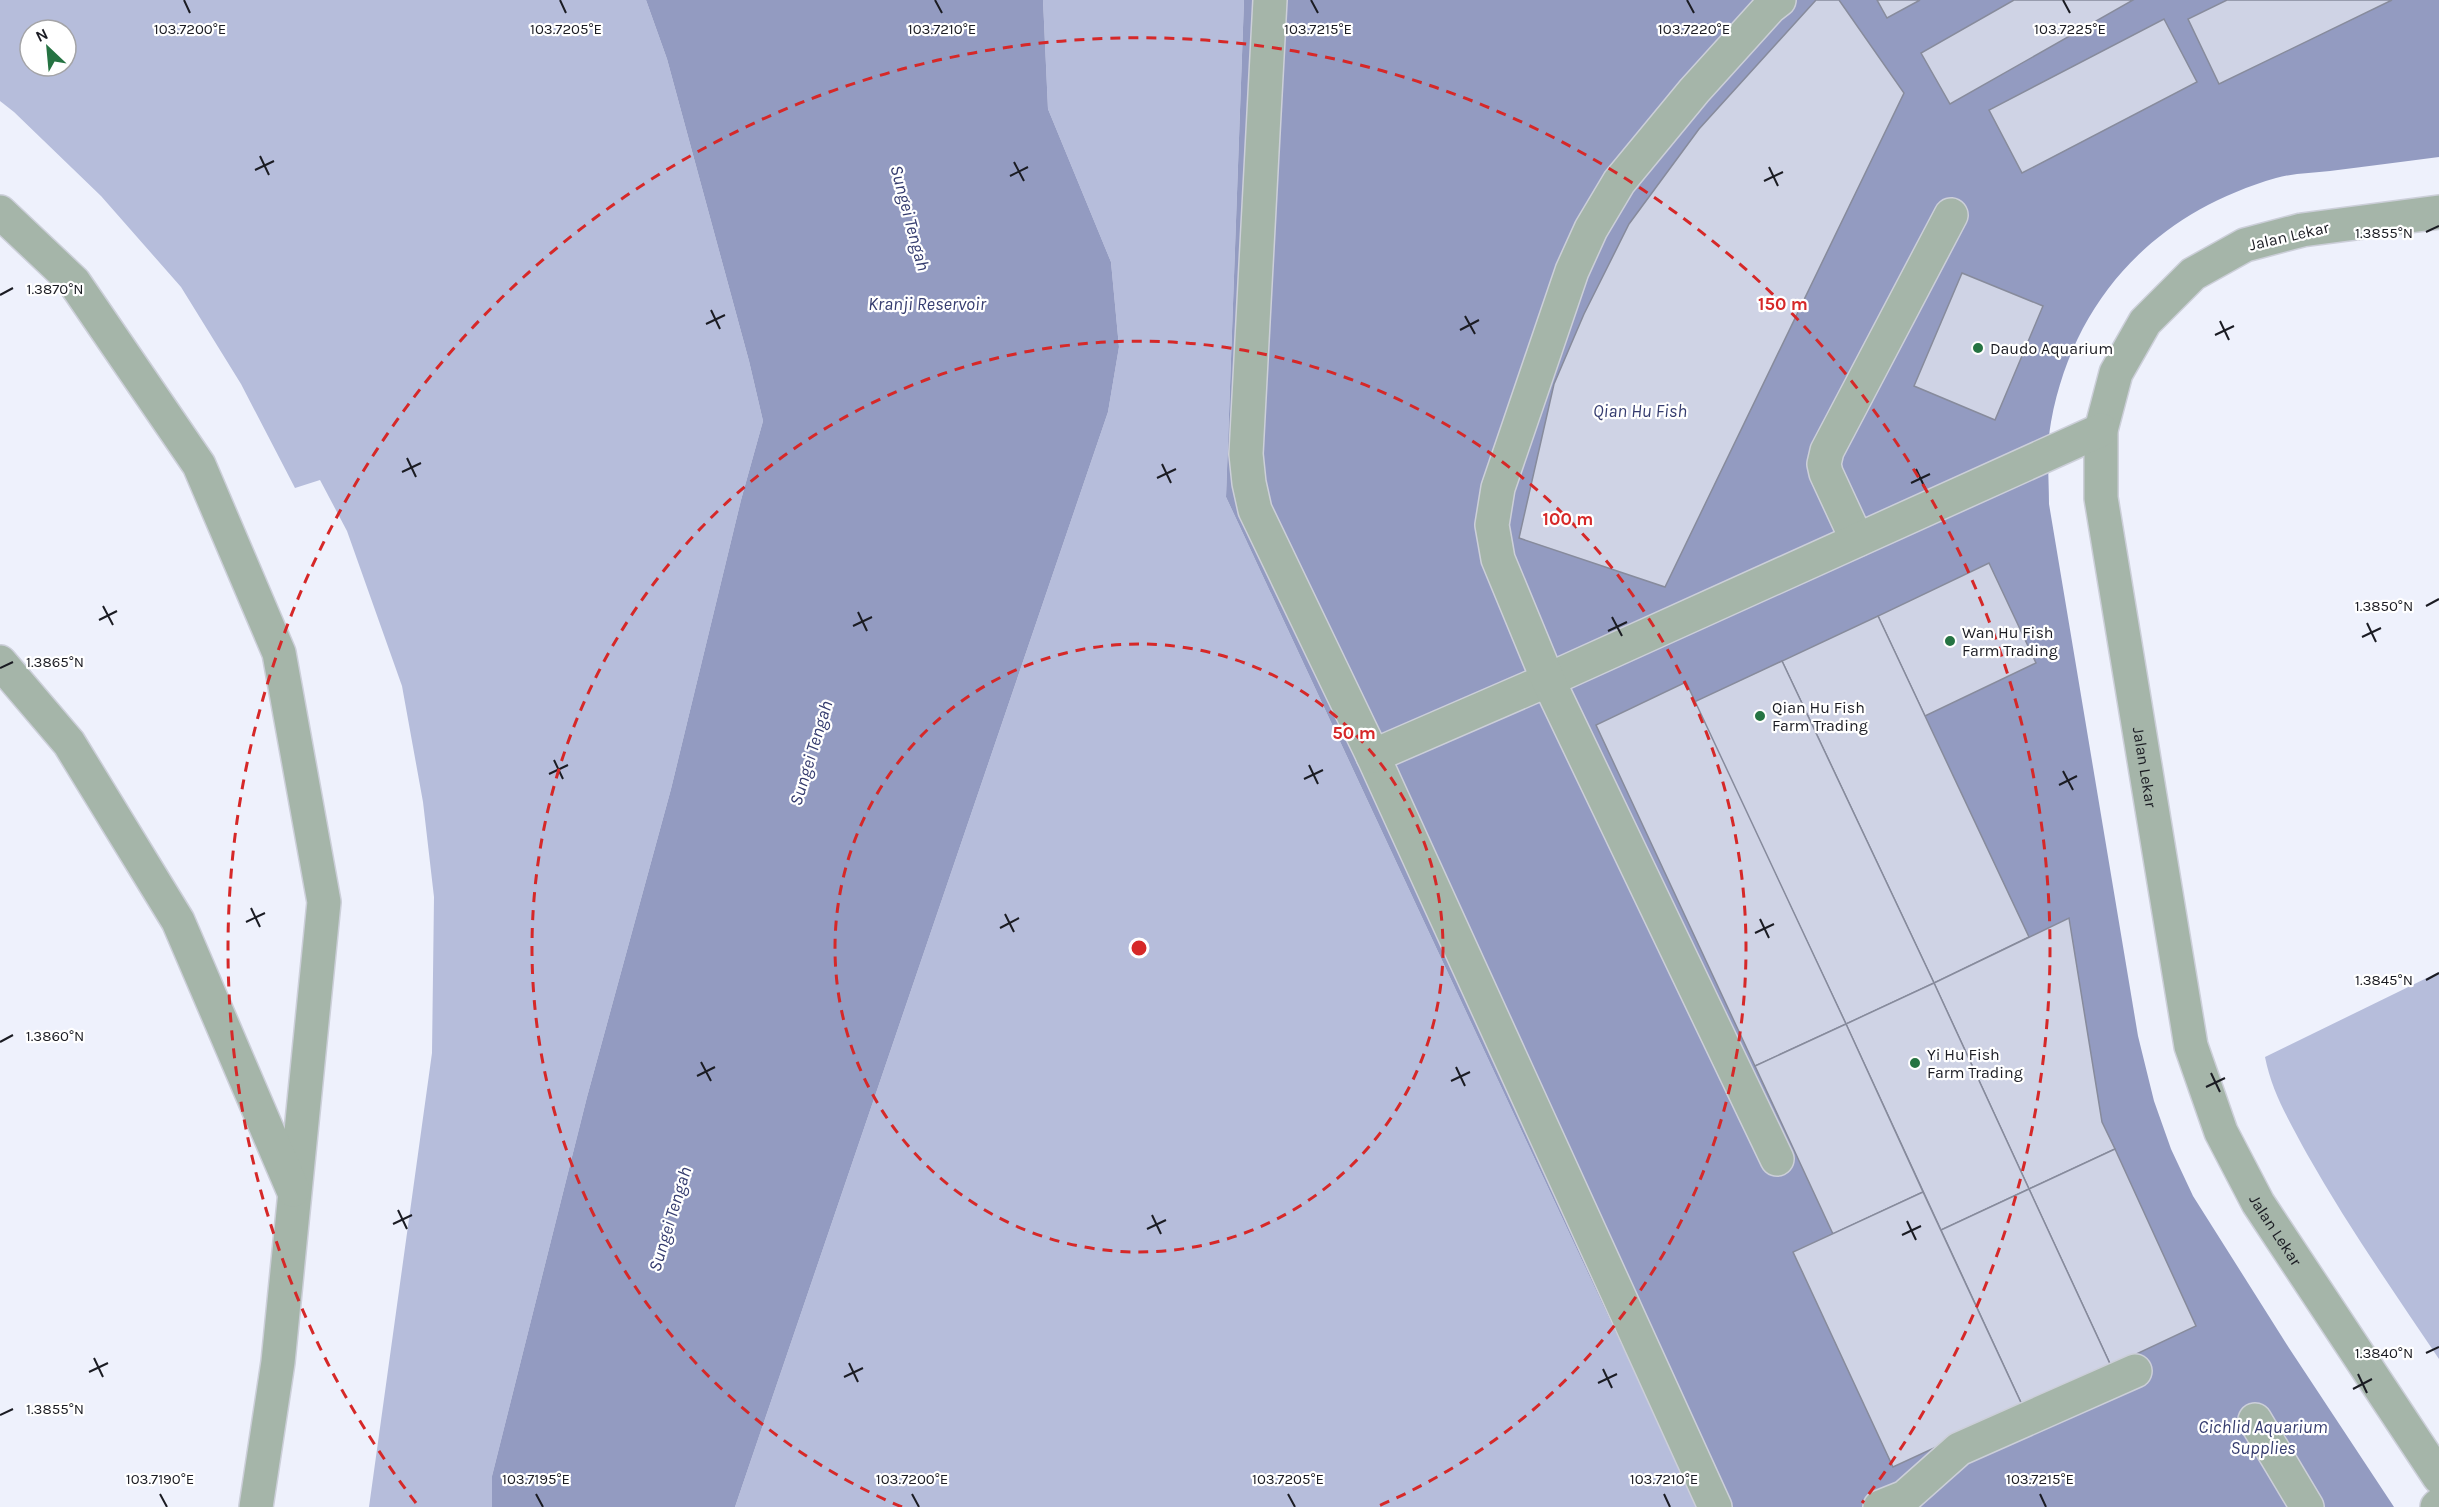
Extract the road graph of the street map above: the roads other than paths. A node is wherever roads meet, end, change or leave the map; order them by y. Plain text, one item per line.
1 (1270, 0) edge
2 (1779, 0) edge
3 (0, 212) edge
4 (2439, 212) edge
5 (1951, 215) dead end
6 (2101, 430) junction
7 (1857, 540) junction
8 (0, 662) edge
9 (1548, 680) junction
10 (1373, 756) junction
11 (1777, 1159) dead end
12 (295, 1194) junction
13 (2135, 1371) dead end
14 (2255, 1420) dead end
15 (2439, 1477) edge
16 (256, 1507) edge
17 (1715, 1507) edge
18 (1880, 1507) edge
19 (2307, 1507) edge

1 - 10 street
2 - 9 street
3 - 12 street
4 - 6 street, Jalan Lekar
5 - 7 street
6 - 7 street
6 - 15 street, Jalan Lekar
7 - 9 street
8 - 12 street
9 - 10 street
9 - 11 street
10 - 17 street
12 - 16 street
13 - 18 street
14 - 19 street

